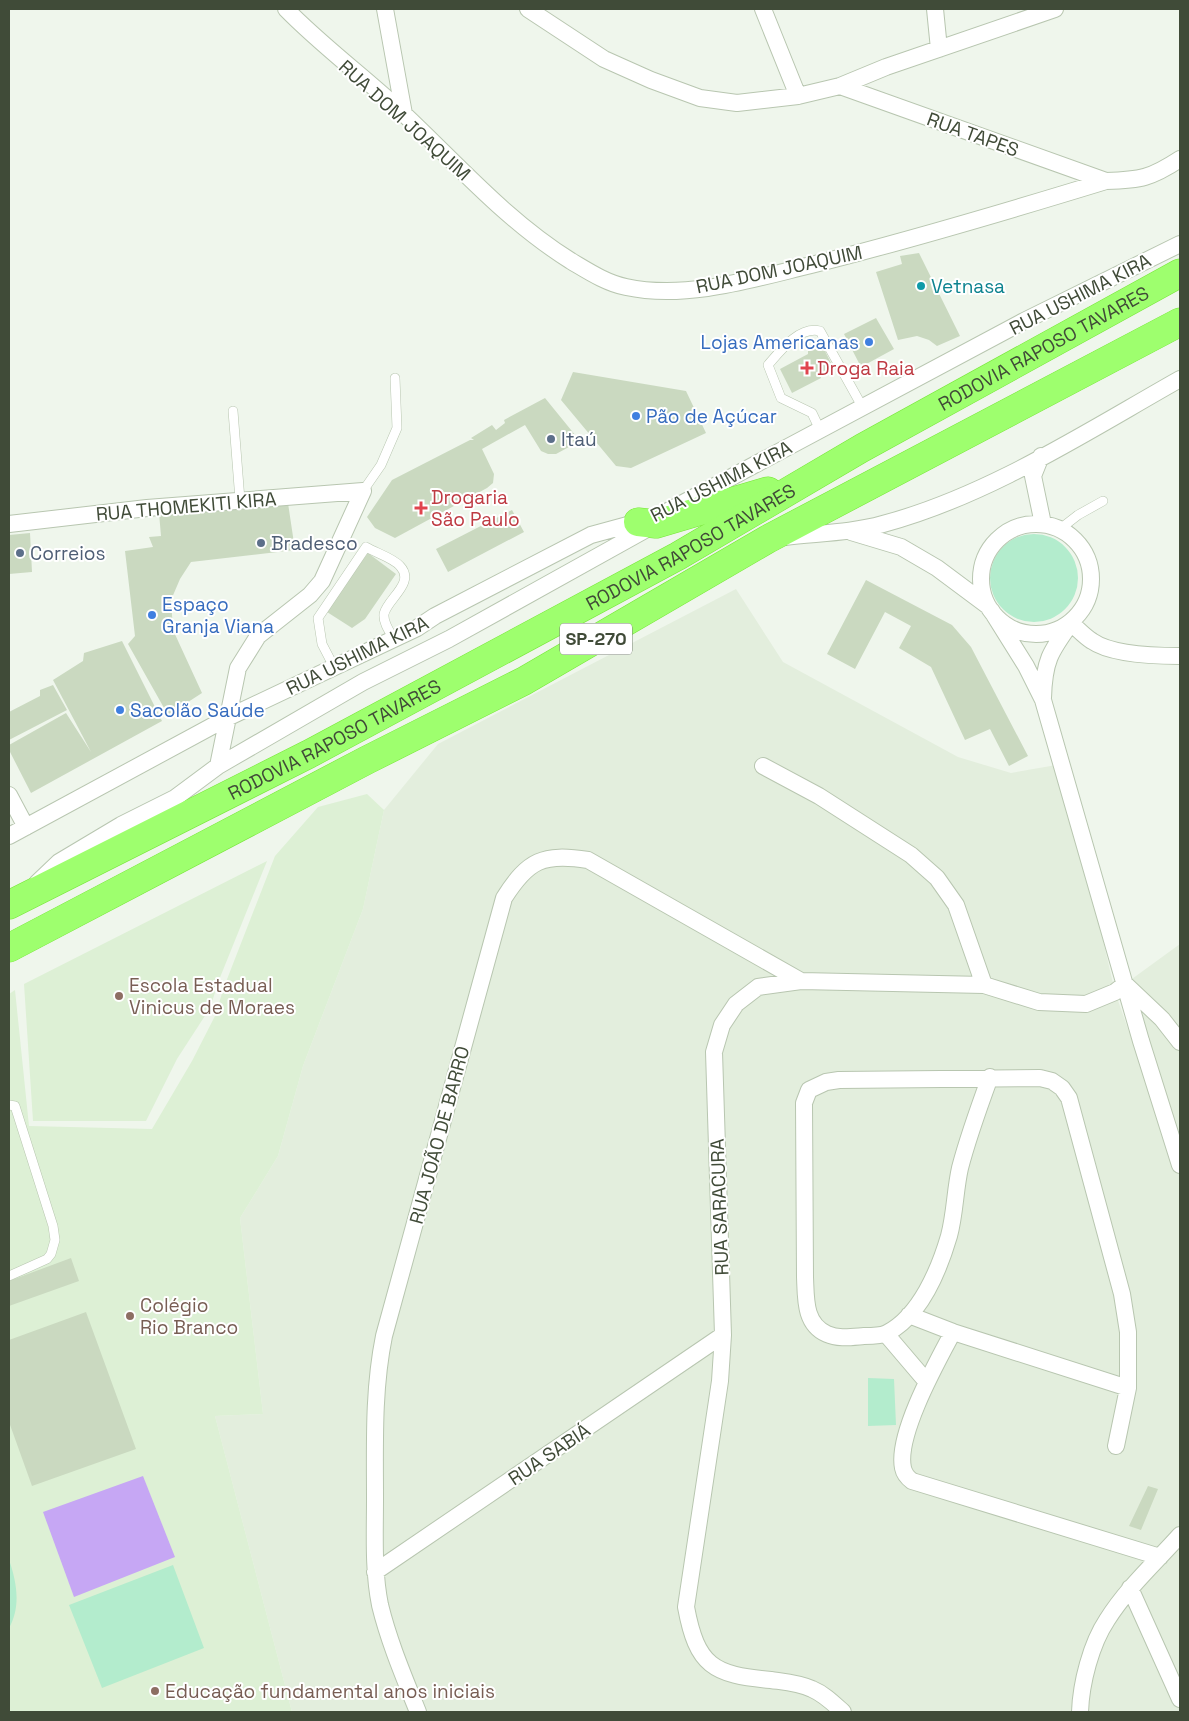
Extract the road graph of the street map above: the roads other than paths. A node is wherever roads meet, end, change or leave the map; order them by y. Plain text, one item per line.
1 (286, 9) edge
2 (385, 9) edge
3 (528, 9) edge
4 (763, 9) edge
5 (935, 9) edge
6 (1055, 9) edge
7 (938, 49) junction
8 (840, 86) junction
9 (798, 96) junction
10 (404, 114) junction
11 (1180, 159) edge
12 (1106, 182) junction
13 (1180, 244) edge
14 (1180, 273) edge
15 (1180, 322) edge
16 (395, 378) dead end
17 (1180, 380) edge
18 (863, 408) junction
19 (233, 411) dead end
20 (820, 430) junction
21 (1041, 456) junction
22 (805, 480) junction
23 (363, 491) junction
24 (240, 500) junction
25 (1103, 501) dead end
26 (647, 523) junction
27 (9, 524) edge
28 (1043, 524) junction
29 (1060, 529) junction
30 (847, 531) junction
31 (768, 539) junction
32 (989, 608) junction
33 (1071, 623) junction
34 (394, 639) junction
35 (1180, 656) edge
36 (334, 667) junction
37 (1043, 700) junction
38 (229, 717) junction
39 (218, 766) junction
40 (763, 766) dead end
41 (9, 795) edge
42 (26, 827) junction
43 (9, 836) edge
44 (14, 902) edge
45 (14, 947) edge
46 (801, 981) junction
47 (1125, 984) junction
48 (984, 985) junction
49 (1180, 1042) edge
50 (990, 1077) junction
51 (9, 1105) edge
52 (1180, 1165) edge
53 (9, 1276) edge
54 (910, 1315) junction
55 (953, 1332) junction
56 (886, 1334) junction
57 (723, 1336) junction
58 (926, 1381) junction
59 (1128, 1388) junction
60 (1116, 1446) dead end
61 (1180, 1534) edge
62 (1160, 1558) junction
63 (375, 1572) junction
64 (1130, 1588) junction
65 (1180, 1700) edge
66 (418, 1712) edge
67 (842, 1712) edge
68 (1080, 1712) edge

1 - 10 street, RUA DOM JOAQUIM
2 - 10 street
3 - 9 street
4 - 9 street
5 - 7 street
6 - 7 street
7 - 8 street
8 - 9 street
8 - 12 street, RUA TAPES
10 - 12 street, RUA DOM JOAQUIM
11 - 12 street, RUA DOM JOAQUIM
13 - 18 street, RUA USHIMA KIRA
14 - 22 highway, RODOVIA RAPOSO TAVARES / SP-270
15 - 31 highway, RODOVIA RAPOSO TAVARES / SP-270
16 - 23 lane
17 - 21 street
18 - 20 street, RUA USHIMA KIRA
18 - 20 lane
19 - 24 lane
20 - 26 street, RUA USHIMA KIRA
21 - 28 street
21 - 30 street
22 - 26 highway
22 - 44 highway, RODOVIA RAPOSO TAVARES / SP-270
23 - 24 street, RUA THOMEKITI KIRA
23 - 38 street
24 - 27 street, RUA THOMEKITI KIRA
25 - 29 lane
26 - 34 street, RUA USHIMA KIRA
26 - 39 street
28 - 29 street
28 - 32 street
29 - 33 street
30 - 31 street
30 - 32 street
31 - 45 highway, RODOVIA RAPOSO TAVARES / SP-270
32 - 33 street
32 - 37 street
33 - 35 street
33 - 37 street
34 - 36 street, RUA USHIMA KIRA
34 - 36 lane
36 - 38 street, RUA USHIMA KIRA
37 - 47 street
38 - 39 street
38 - 42 street, RUA USHIMA KIRA
39 - 44 street
40 - 48 street
41 - 42 street
42 - 43 street, RUA USHIMA KIRA
46 - 48 street, RUA SARACURA
46 - 57 street, RUA SARACURA
46 - 63 street, RUA JOÃO DE BARRO
47 - 48 street, RUA SARACURA
47 - 49 street
47 - 52 street
50 - 54 street
50 - 56 street
50 - 59 street
51 - 53 lane
54 - 55 street
54 - 56 street
55 - 58 street
55 - 59 street
56 - 58 street
57 - 63 street, RUA SABIÁ
57 - 67 street, RUA SARACURA
58 - 62 street
59 - 60 street
61 - 62 street
62 - 64 street
63 - 66 street, RUA JOÃO DE BARRO
64 - 65 street
64 - 68 street

